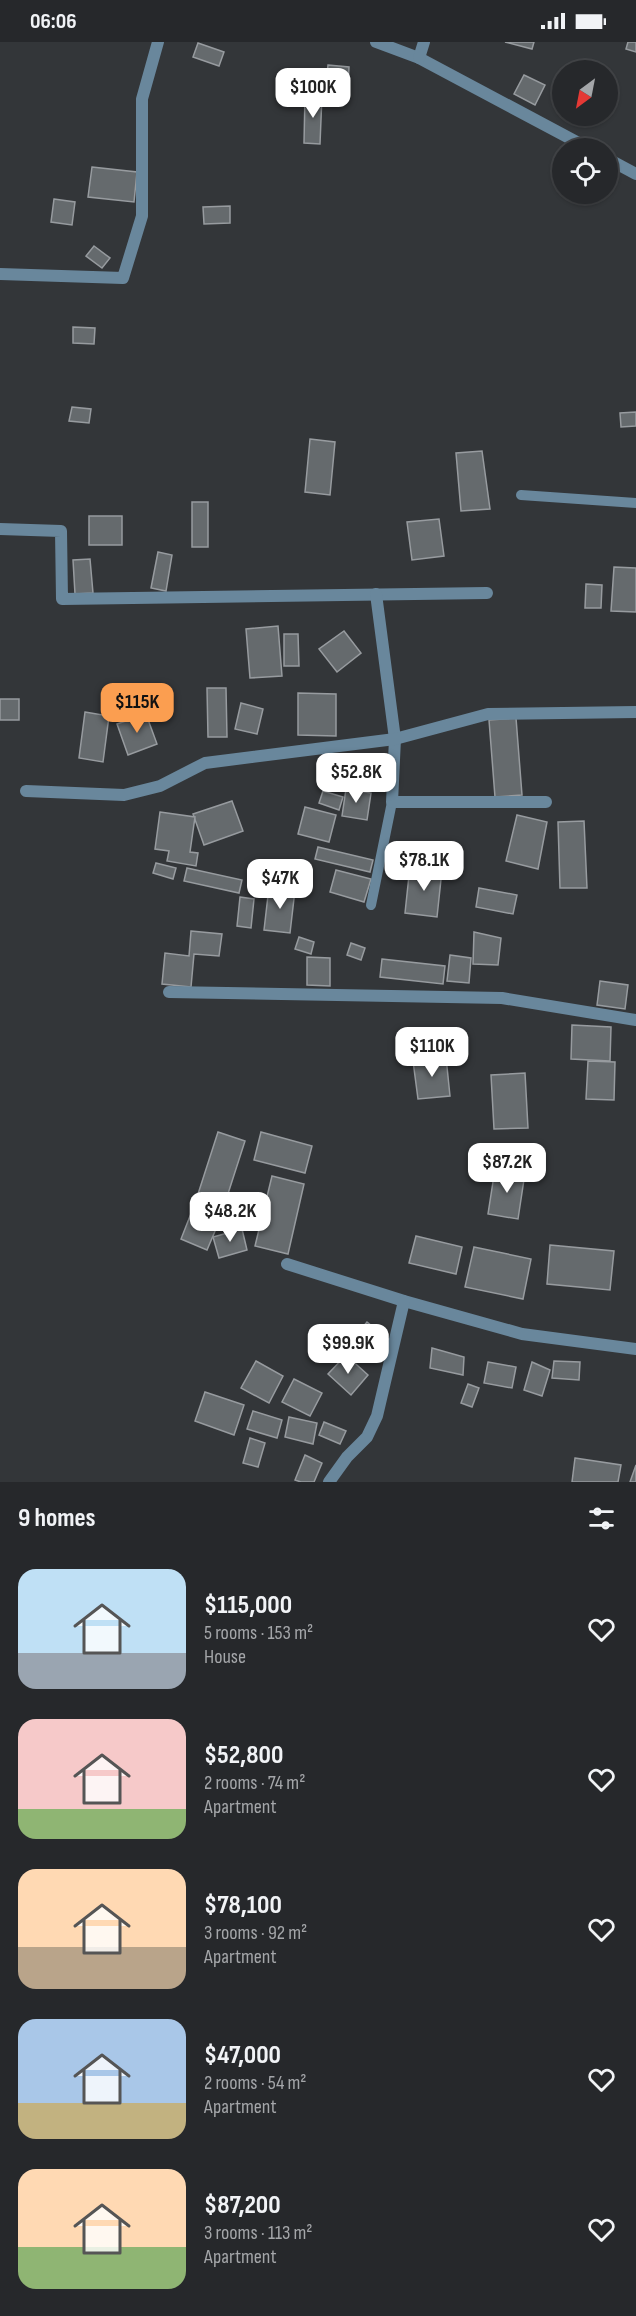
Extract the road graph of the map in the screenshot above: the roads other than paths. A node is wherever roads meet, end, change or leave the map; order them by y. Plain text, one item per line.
1 (158, 42) edge
2 (376, 42) edge
3 (424, 42) edge
4 (419, 58) junction
5 (569, 138) edge
6 (618, 164) edge
7 (636, 174) edge
8 (0, 274) edge
9 (521, 495) dead end
10 (636, 503) edge
11 (0, 529) edge
12 (487, 592) dead end
13 (376, 594) junction
14 (636, 712) edge
15 (395, 739) junction
16 (26, 791) dead end
17 (393, 802) junction
18 (546, 802) dead end
19 (371, 905) dead end
20 (169, 992) dead end
21 (636, 1020) edge
22 (287, 1264) dead end
23 (404, 1301) junction
24 (636, 1349) edge
25 (329, 1482) edge

1 - 8 street
2 - 4 street
3 - 4 street
4 - 5 street
6 - 7 street
9 - 10 lane
11 - 13 street
12 - 13 street
13 - 15 street
14 - 15 street
15 - 16 street
15 - 17 street
17 - 18 street
17 - 19 lane
20 - 21 street
22 - 23 street
23 - 24 street
23 - 25 street

